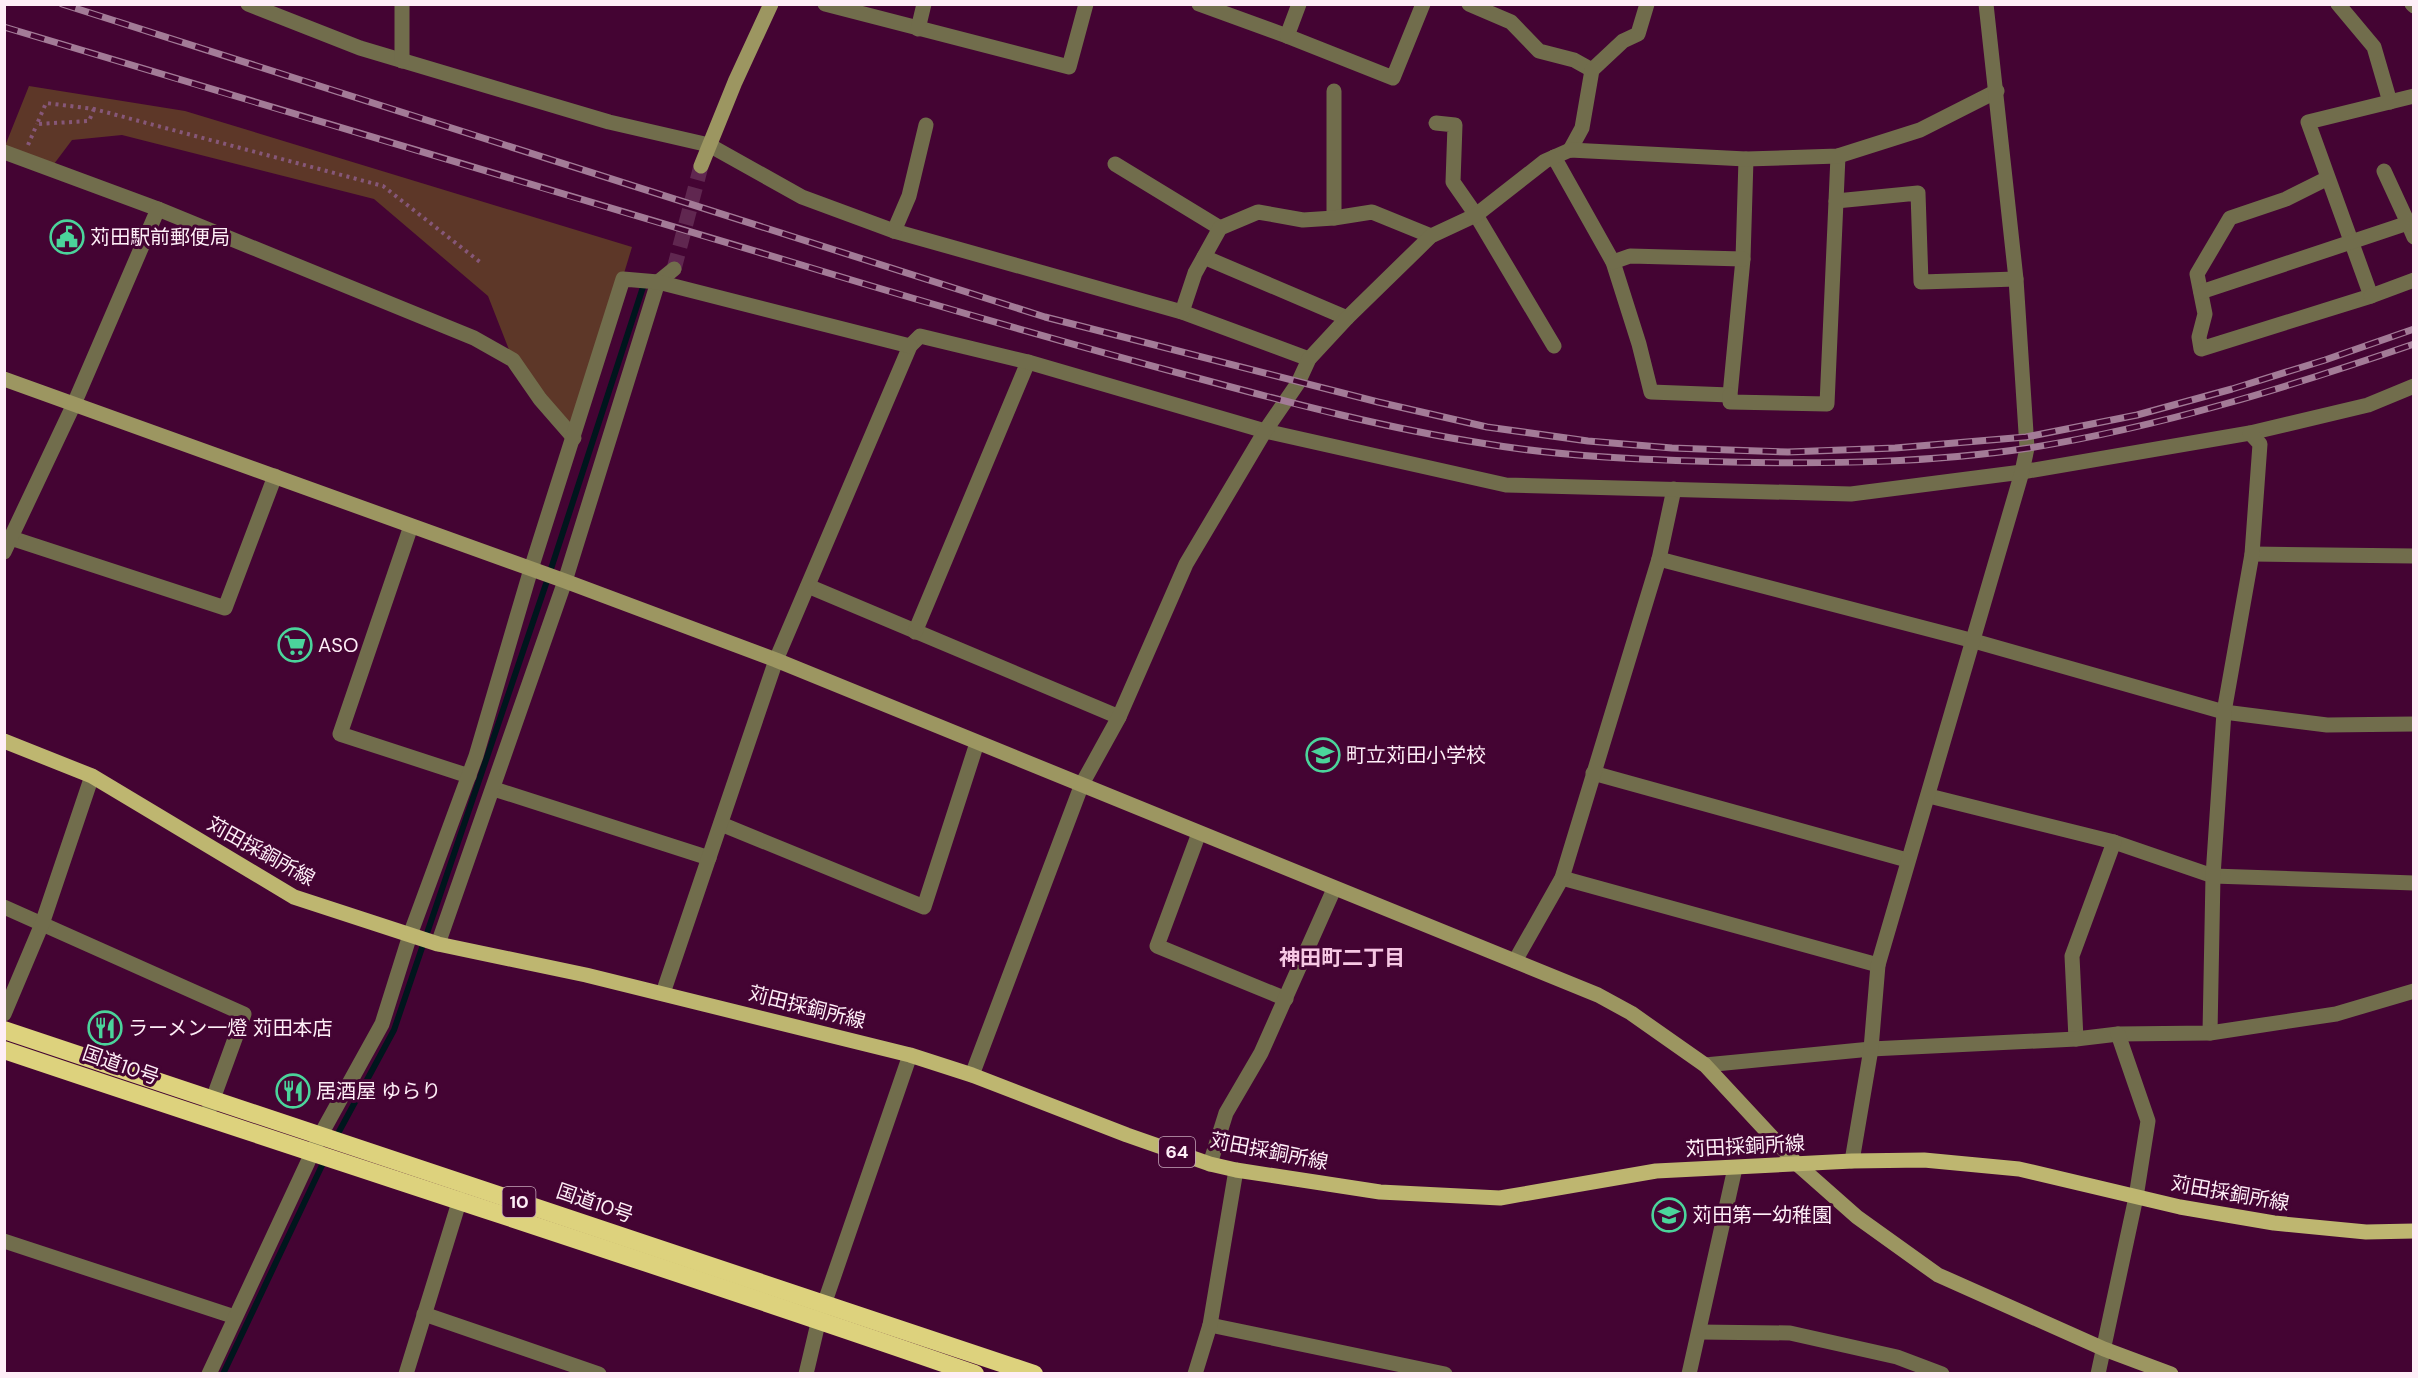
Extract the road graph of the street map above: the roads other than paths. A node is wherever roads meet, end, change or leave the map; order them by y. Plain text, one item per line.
1 (248, 4) edge
2 (402, 4) edge
3 (771, 4) edge
4 (825, 4) edge
5 (924, 4) edge
6 (1086, 4) edge
7 (1199, 4) edge
8 (1299, 4) edge
9 (1423, 4) edge
10 (1469, 4) edge
11 (1647, 4) edge
12 (1986, 4) edge
13 (2338, 4) edge
14 (918, 29) junction
15 (1287, 36) junction
16 (402, 61) junction
17 (1592, 70) junction
18 (1996, 91) junction
19 (1334, 92) dead end
20 (2414, 96) edge
21 (2390, 102) junction
22 (1436, 123) dead end
23 (926, 125) dead end
24 (709, 145) junction
25 (1570, 150) junction
26 (4, 152) edge
27 (1838, 156) junction
28 (1554, 157) junction
29 (1746, 159) junction
30 (1115, 164) dead end
31 (701, 166) tunnel mouth
32 (2384, 171) dead end
33 (2328, 178) junction
34 (1836, 201) junction
35 (158, 208) junction
36 (1476, 215) junction
37 (1334, 218) junction
38 (1220, 228) junction
39 (2411, 230) edge
40 (894, 231) junction
41 (1431, 236) junction
42 (2351, 241) junction
43 (1204, 257) junction
44 (1743, 259) junction
45 (1613, 262) junction
46 (674, 269) tunnel mouth
47 (2016, 279) junction
48 (2414, 280) edge
49 (658, 282) junction
50 (2201, 292) junction
51 (2371, 296) junction
52 (1182, 312) junction
53 (1347, 318) junction
54 (910, 345) junction
55 (1554, 346) dead end
56 (1309, 359) junction
57 (1028, 363) junction
58 (4, 379) edge
59 (2414, 386) edge
60 (1730, 394) junction
61 (74, 404) junction
62 (1265, 430) junction
63 (2250, 433) junction
64 (574, 438) junction
65 (2022, 472) junction
66 (275, 476) junction
67 (1674, 489) junction
68 (411, 526) junction
69 (8, 545) edge
70 (2252, 554) junction
71 (2414, 556) edge
72 (1659, 559) junction
73 (531, 568) junction
74 (565, 581) junction
75 (807, 586) junction
76 (915, 632) junction
77 (1974, 641) junction
78 (776, 660) junction
79 (2224, 712) junction
80 (1119, 717) junction
81 (2414, 724) edge
82 (4, 741) edge
83 (977, 743) junction
84 (1593, 773) junction
85 (92, 776) junction
86 (469, 776) junction
87 (1082, 784) junction
88 (494, 789) junction
89 (1929, 796) junction
90 (721, 824) junction
91 (1199, 833) junction
92 (2114, 842) junction
93 (709, 858) junction
94 (1907, 860) junction
95 (2213, 876) junction
96 (1562, 878) junction
97 (2414, 883) edge
98 (1334, 889) junction
99 (4, 907) edge
100 (42, 924) junction
101 (410, 935) junction
102 (438, 944) junction
103 (1515, 961) junction
104 (1878, 965) junction
105 (2414, 992) edge
106 (663, 993) junction
107 (1286, 999) junction
108 (4, 1014) edge
109 (4, 1030) edge
110 (2210, 1032) junction
111 (2118, 1034) junction
112 (2076, 1039) junction
113 (1871, 1049) junction
114 (4, 1050) edge
115 (910, 1054) junction
116 (1705, 1065) junction
117 (972, 1075) junction
118 (213, 1100) junction
119 (206, 1118) junction
120 (320, 1136) junction
121 (312, 1154) junction
122 (1852, 1161) junction
123 (1210, 1164) junction
124 (1797, 1164) junction
125 (1735, 1168) junction
126 (1236, 1170) junction
127 (2136, 1197) junction
128 (460, 1199) junction
129 (2414, 1231) edge
130 (4, 1241) edge
131 (822, 1311) junction
132 (424, 1314) junction
133 (236, 1317) junction
134 (1210, 1325) junction
135 (1699, 1332) junction
136 (2104, 1349) junction
137 (208, 1374) edge
138 (406, 1374) edge
139 (599, 1374) edge
140 (806, 1374) edge
141 (975, 1374) edge
142 (1034, 1374) edge
143 (1195, 1374) edge
144 (1444, 1374) edge
145 (1689, 1374) edge
146 (1942, 1374) edge
147 (2098, 1374) edge
148 (2171, 1374) edge

1 - 16 street
2 - 16 street
3 - 24 street
4 - 14 street
5 - 14 street
6 - 14 street
7 - 15 street
8 - 15 street
9 - 15 street
10 - 17 street
11 - 17 street
12 - 18 street
13 - 21 street
16 - 24 street
17 - 25 street
18 - 27 street
18 - 47 street
19 - 37 street
20 - 21 street
21 - 33 street
22 - 36 street
23 - 40 street
24 - 31 street
24 - 40 street
25 - 28 street
25 - 29 street
26 - 35 street
27 - 29 street
27 - 34 street
28 - 36 street
28 - 45 street
29 - 44 street
30 - 38 street
32 - 39 street
33 - 42 street
33 - 50 street
34 - 47 street
34 - 60 street
35 - 61 street
35 - 64 street
36 - 41 street
36 - 55 street
37 - 38 street
37 - 41 street
38 - 43 street
39 - 42 street
40 - 52 street
41 - 53 street
42 - 50 street
42 - 51 street
43 - 52 street
43 - 53 street
44 - 45 street
44 - 60 street
45 - 60 street
46 - 49 street
47 - 65 street
48 - 51 street
49 - 54 street
49 - 64 street
49 - 74 street
50 - 51 street
52 - 56 street
53 - 56 street
54 - 57 street
54 - 75 street
56 - 62 street
57 - 62 street
57 - 76 street
58 - 61 street
59 - 63 street
61 - 66 street
61 - 69 street
62 - 67 street
62 - 80 street
63 - 65 street
63 - 70 street
64 - 73 street
65 - 67 street
65 - 77 street
66 - 68 street
66 - 69 street
67 - 72 street
68 - 73 street
68 - 86 street
70 - 71 street
70 - 79 street
72 - 77 street
72 - 84 street
73 - 74 street
73 - 86 street
74 - 78 street
74 - 88 street
75 - 76 street
75 - 78 street
76 - 80 street
77 - 79 street
77 - 89 street
78 - 83 street
78 - 90 street
79 - 81 street
79 - 95 street
80 - 87 street
82 - 85 main road, 苅田採銅所線 / 64
83 - 87 street
83 - 90 street
84 - 94 street
84 - 96 street
85 - 100 street
85 - 101 main road, 苅田採銅所線 / 64
86 - 101 street
87 - 91 street
87 - 117 street
88 - 93 street
88 - 102 street
89 - 92 street
89 - 94 street
90 - 93 street
91 - 98 street
91 - 107 street
92 - 95 street
92 - 112 street
93 - 106 street
94 - 104 street
95 - 97 street
95 - 110 street
96 - 103 street
96 - 104 street
98 - 103 street
98 - 107 street
99 - 100 street
100 - 108 street
100 - 118 street
101 - 102 main road, 苅田採銅所線 / 64
101 - 120 street
102 - 106 main road, 苅田採銅所線 / 64
103 - 116 street
104 - 113 street
105 - 110 street
106 - 115 main road, 苅田採銅所線 / 64
107 - 123 street
109 - 118 highway, 国道10号 / 10
110 - 111 street
111 - 112 street
111 - 127 street
112 - 113 street
113 - 116 street
113 - 122 street
114 - 119 highway, 国道10号 / 10
115 - 117 main road, 苅田採銅所線 / 64
115 - 131 street
116 - 124 street
117 - 123 main road, 苅田採銅所線 / 64
118 - 119 street
118 - 120 highway, 国道10号 / 10
119 - 121 highway, 国道10号 / 10
120 - 121 street
120 - 131 highway, 国道10号 / 10
121 - 128 highway, 国道10号 / 10
121 - 133 street
122 - 124 main road, 苅田採銅所線 / 64
122 - 127 main road, 苅田採銅所線 / 64
123 - 126 main road, 苅田採銅所線 / 64
124 - 125 main road, 苅田採銅所線 / 64
124 - 136 street
125 - 126 main road, 苅田採銅所線 / 64
125 - 135 street
126 - 134 street
127 - 129 main road, 苅田採銅所線 / 64
127 - 136 street
128 - 131 highway, 国道10号 / 10
128 - 132 street
130 - 133 street
131 - 140 street
131 - 141 highway, 国道10号 / 10
131 - 142 highway, 国道10号 / 10
132 - 138 street
132 - 139 street
133 - 137 street
134 - 143 street
134 - 144 street
135 - 145 street
135 - 146 street
136 - 147 street
136 - 148 street

